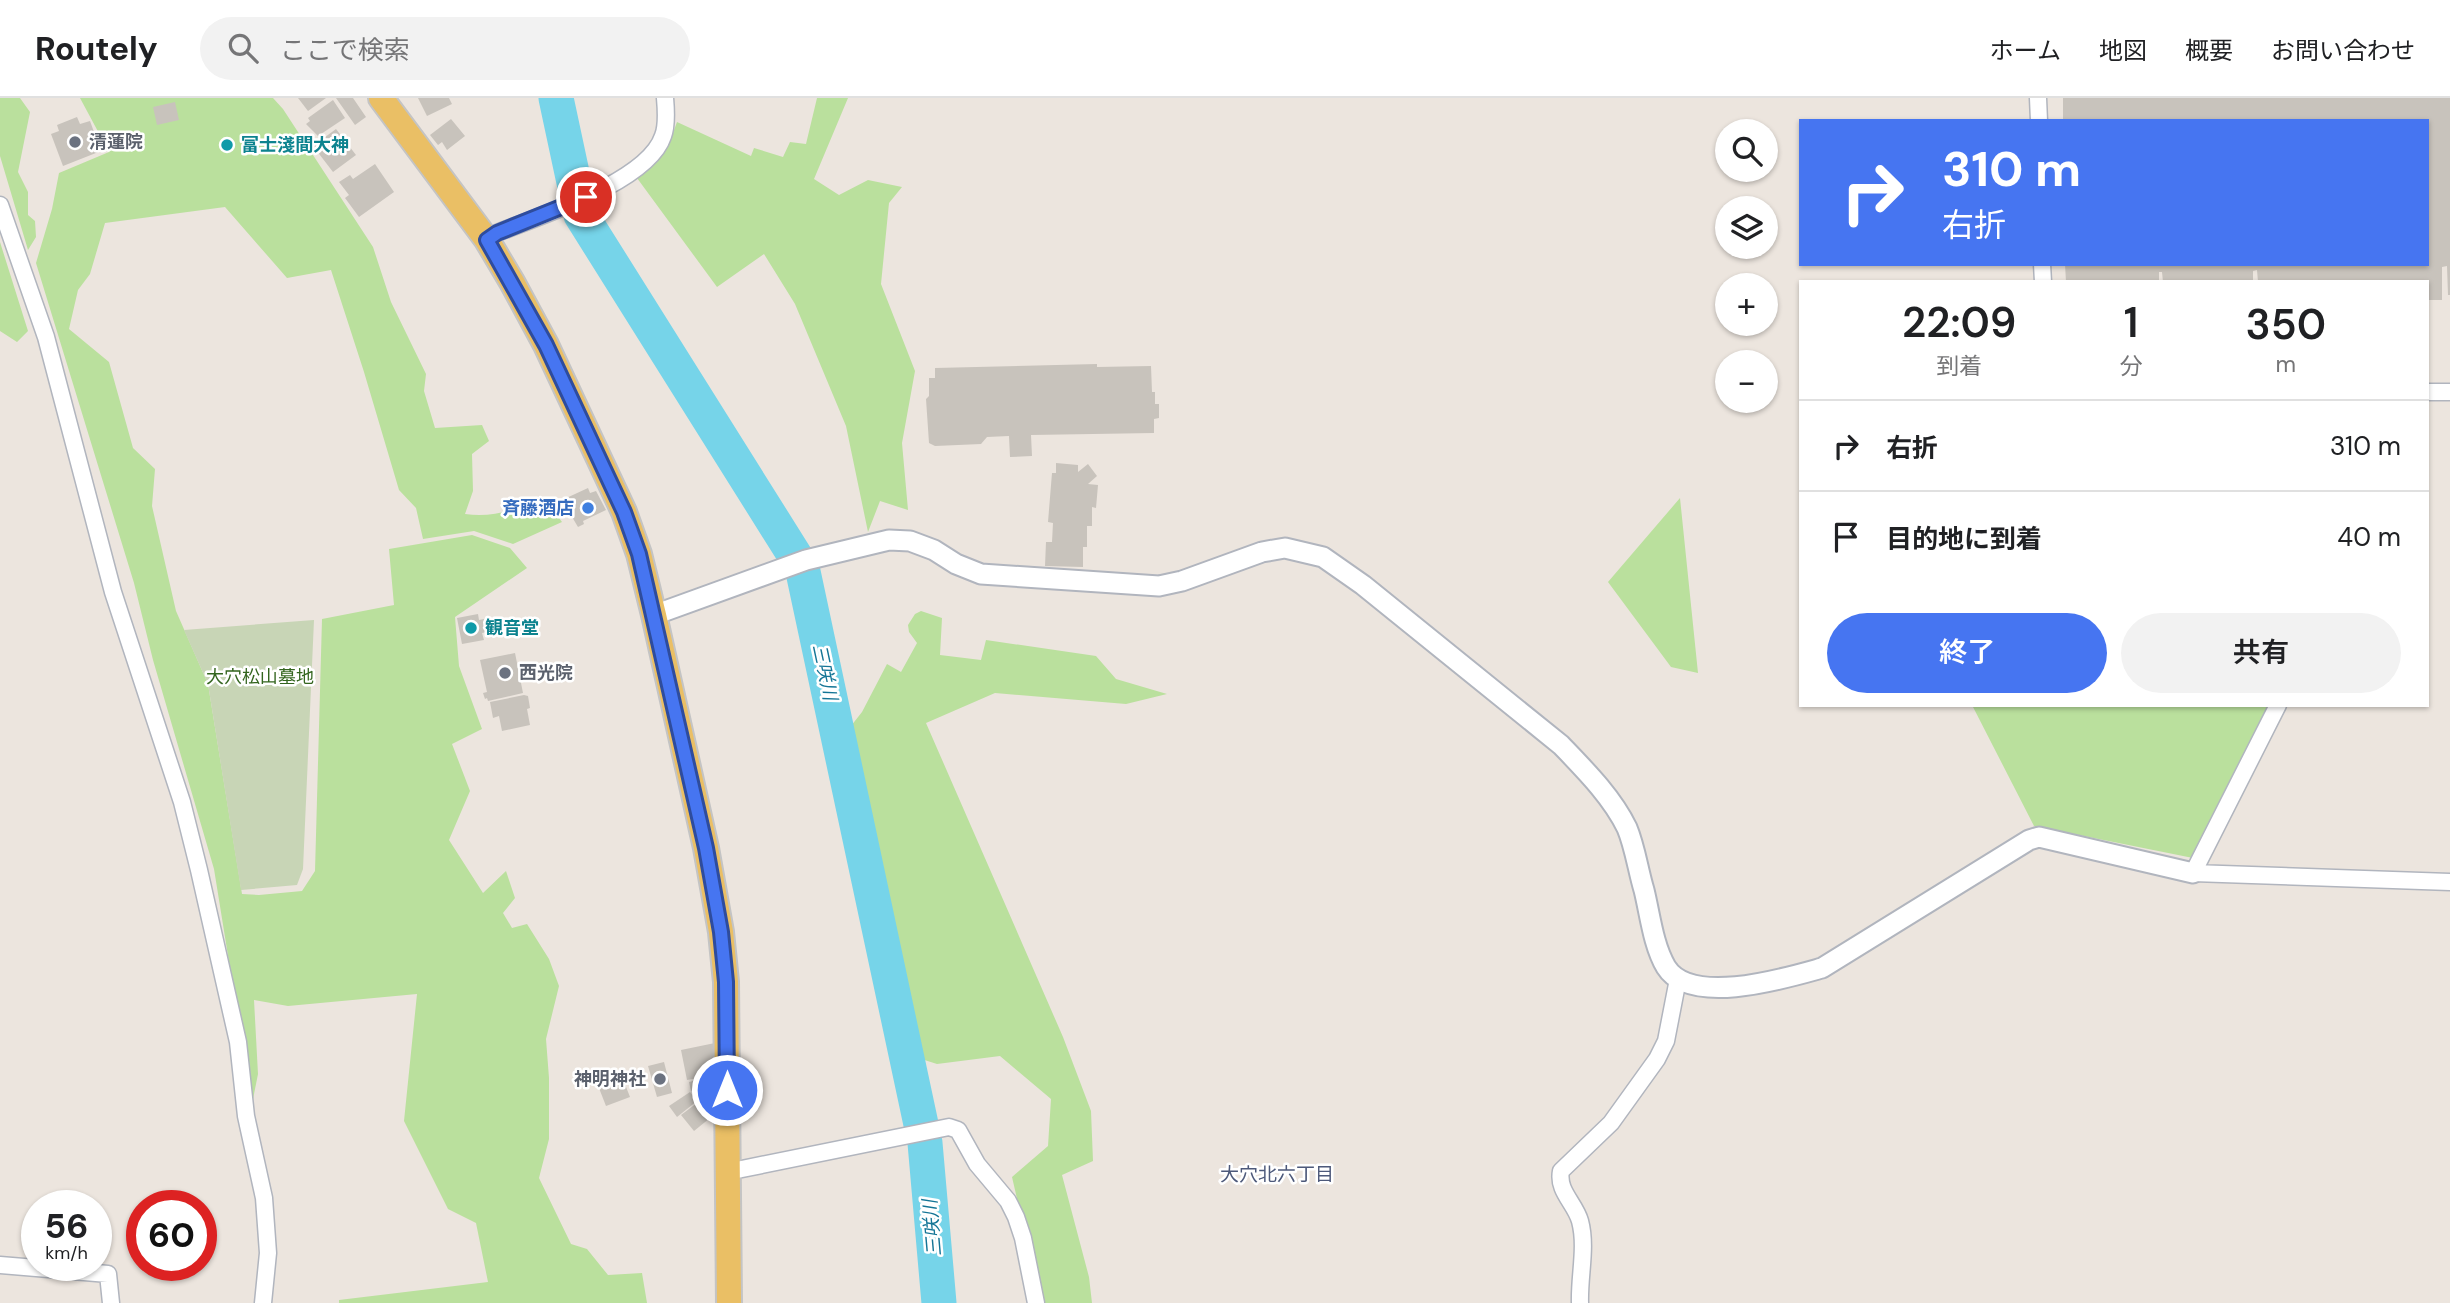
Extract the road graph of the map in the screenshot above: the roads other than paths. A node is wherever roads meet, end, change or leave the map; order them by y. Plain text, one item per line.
1 (381, 98) edge
2 (665, 98) edge
3 (2038, 98) edge
4 (2039, 119) edge
5 (0, 205) edge
6 (487, 240) junction
7 (2450, 392) edge
8 (2429, 395) edge
9 (654, 615) junction
10 (2277, 707) edge
11 (2193, 873) junction
12 (2450, 882) edge
13 (1678, 979) junction
14 (727, 1172) junction
15 (0, 1265) edge
16 (111, 1303) edge
17 (263, 1303) edge
18 (729, 1303) edge
19 (1037, 1303) edge
20 (1580, 1303) edge

1 - 6 main road
2 - 6 street
3 - 4 street
5 - 17 street
6 - 9 main road
7 - 8 street
9 - 13 street
9 - 14 main road
10 - 11 street
11 - 12 street
11 - 13 street
13 - 20 street
14 - 18 main road
14 - 19 street
15 - 16 street

